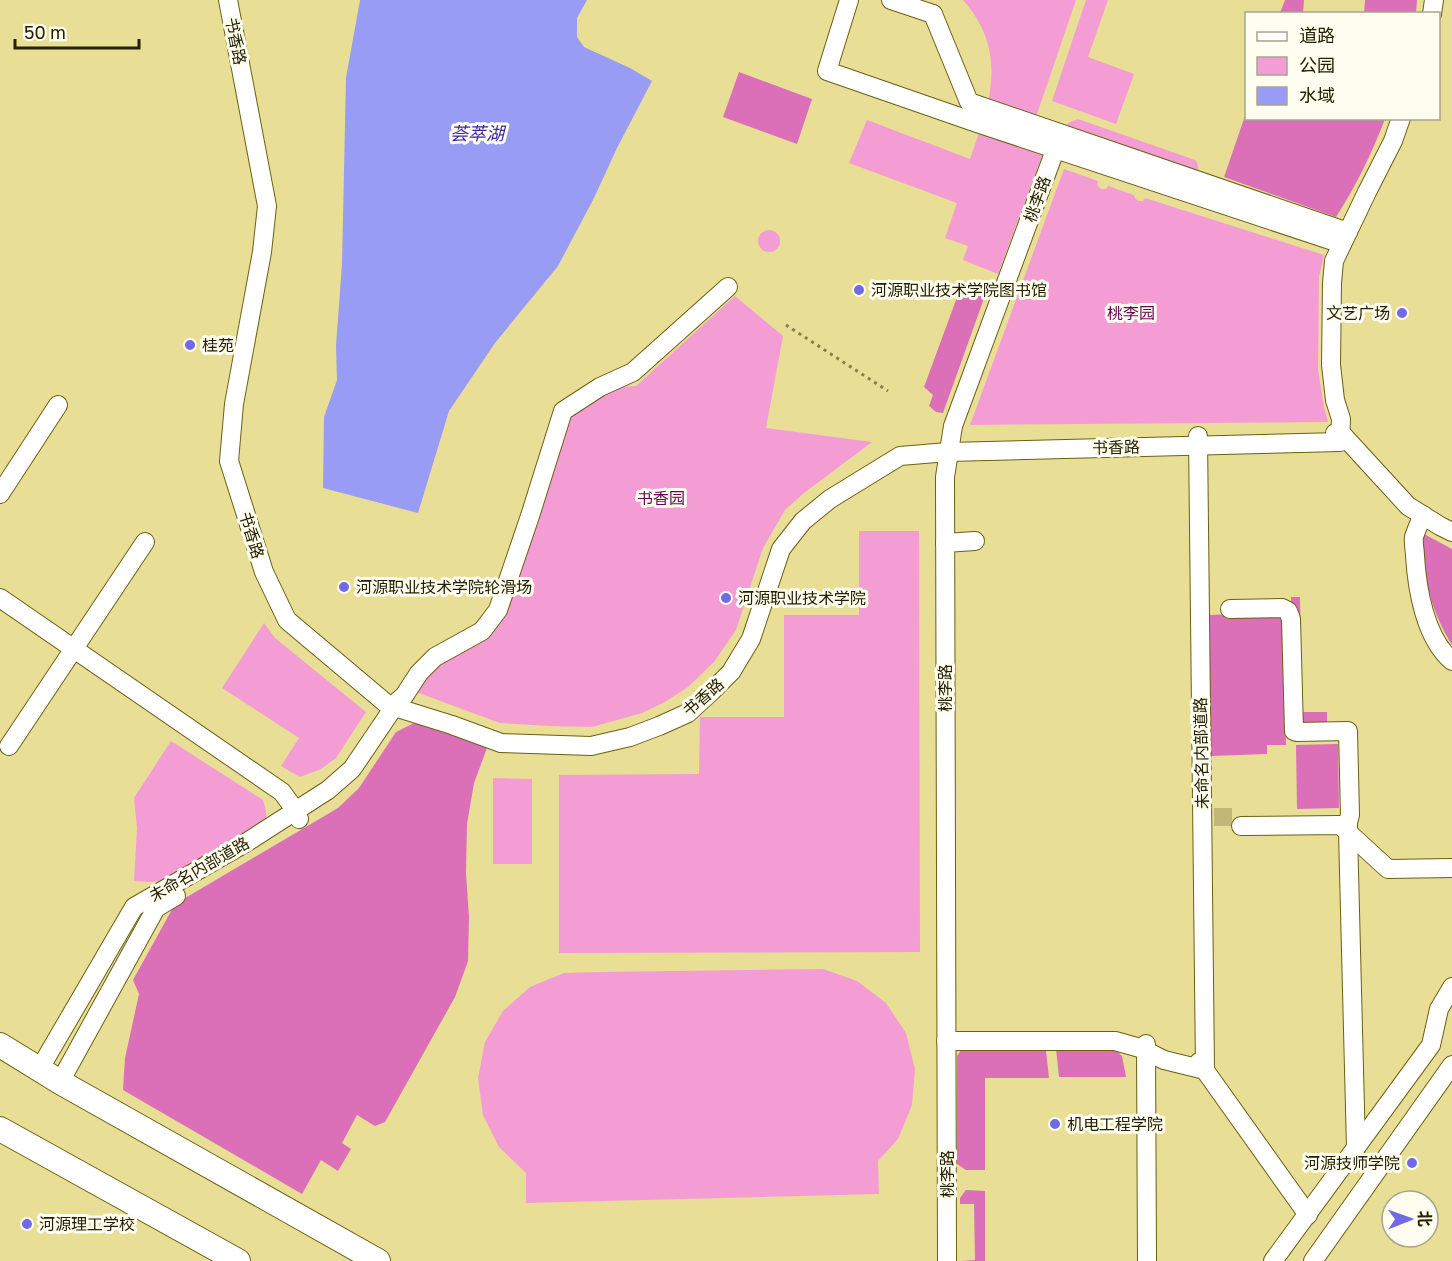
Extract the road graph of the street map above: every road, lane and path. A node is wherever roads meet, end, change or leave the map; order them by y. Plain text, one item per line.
1 (228, 0) edge
2 (239, 0) edge
3 (849, 0) edge
4 (891, 0) edge
5 (936, 7) edge
6 (1393, 120) edge
7 (1400, 120) edge
8 (1063, 143) junction
9 (1342, 237) junction
10 (728, 287) dead end
11 (786, 325) dead end
12 (888, 391) dead end
13 (58, 405) dead end
14 (1337, 437) junction
15 (1195, 440) junction
16 (954, 447) junction
17 (0, 494) edge
18 (1421, 519) junction
19 (1452, 532) edge
20 (975, 541) dead end
21 (145, 542) dead end
22 (950, 542) junction
23 (1452, 542) edge
24 (0, 598) edge
25 (1230, 609) dead end
26 (74, 649) junction
27 (1452, 661) edge
28 (401, 703) junction
29 (9, 746) dead end
30 (297, 815) junction
31 (1241, 821) tunnel mouth
32 (1352, 828) junction
33 (1452, 859) edge
34 (1452, 868) edge
35 (1452, 987) edge
36 (951, 1037) junction
37 (0, 1045) edge
38 (1147, 1048) junction
39 (1452, 1065) edge
40 (1202, 1066) junction
41 (39, 1070) junction
42 (60, 1082) junction
43 (1452, 1082) edge
44 (0, 1129) edge
45 (1360, 1143) junction
46 (1308, 1215) junction
47 (238, 1261) edge
48 (378, 1261) edge
49 (947, 1261) edge
50 (955, 1261) edge
51 (1147, 1261) edge
52 (1273, 1261) edge
53 (1317, 1261) edge

1 - 28 street, 书香路
2 - 28 street, 书香路
3 - 8 street
4 - 5 street
5 - 8 street
6 - 9 street
7 - 9 street
8 - 9 street
8 - 16 street, 桃李路
9 - 14 street
10 - 28 street, 未命名内部道路
11 - 12 path
13 - 17 street
14 - 15 street, 书香路
14 - 18 street
15 - 16 street, 书香路
15 - 40 street, 未命名内部道路
16 - 22 street, 桃李路
16 - 28 street, 书香路
18 - 19 street
18 - 23 street
18 - 27 street
20 - 22 street
21 - 26 street
22 - 36 street, 桃李路
24 - 26 street
25 - 32 street
26 - 29 street
26 - 30 street
28 - 30 street, 未命名内部道路
30 - 41 street, 未命名内部道路
30 - 42 street, 未命名内部道路
31 - 32 street
32 - 33 street
32 - 34 street
32 - 45 street
35 - 45 street
36 - 38 street
36 - 49 street, 桃李路
36 - 50 street, 桃李路
37 - 41 main road
38 - 40 street
38 - 51 street
39 - 53 street
40 - 46 street
41 - 42 main road
42 - 48 main road
43 - 53 street
44 - 47 main road
45 - 46 street
46 - 52 street

